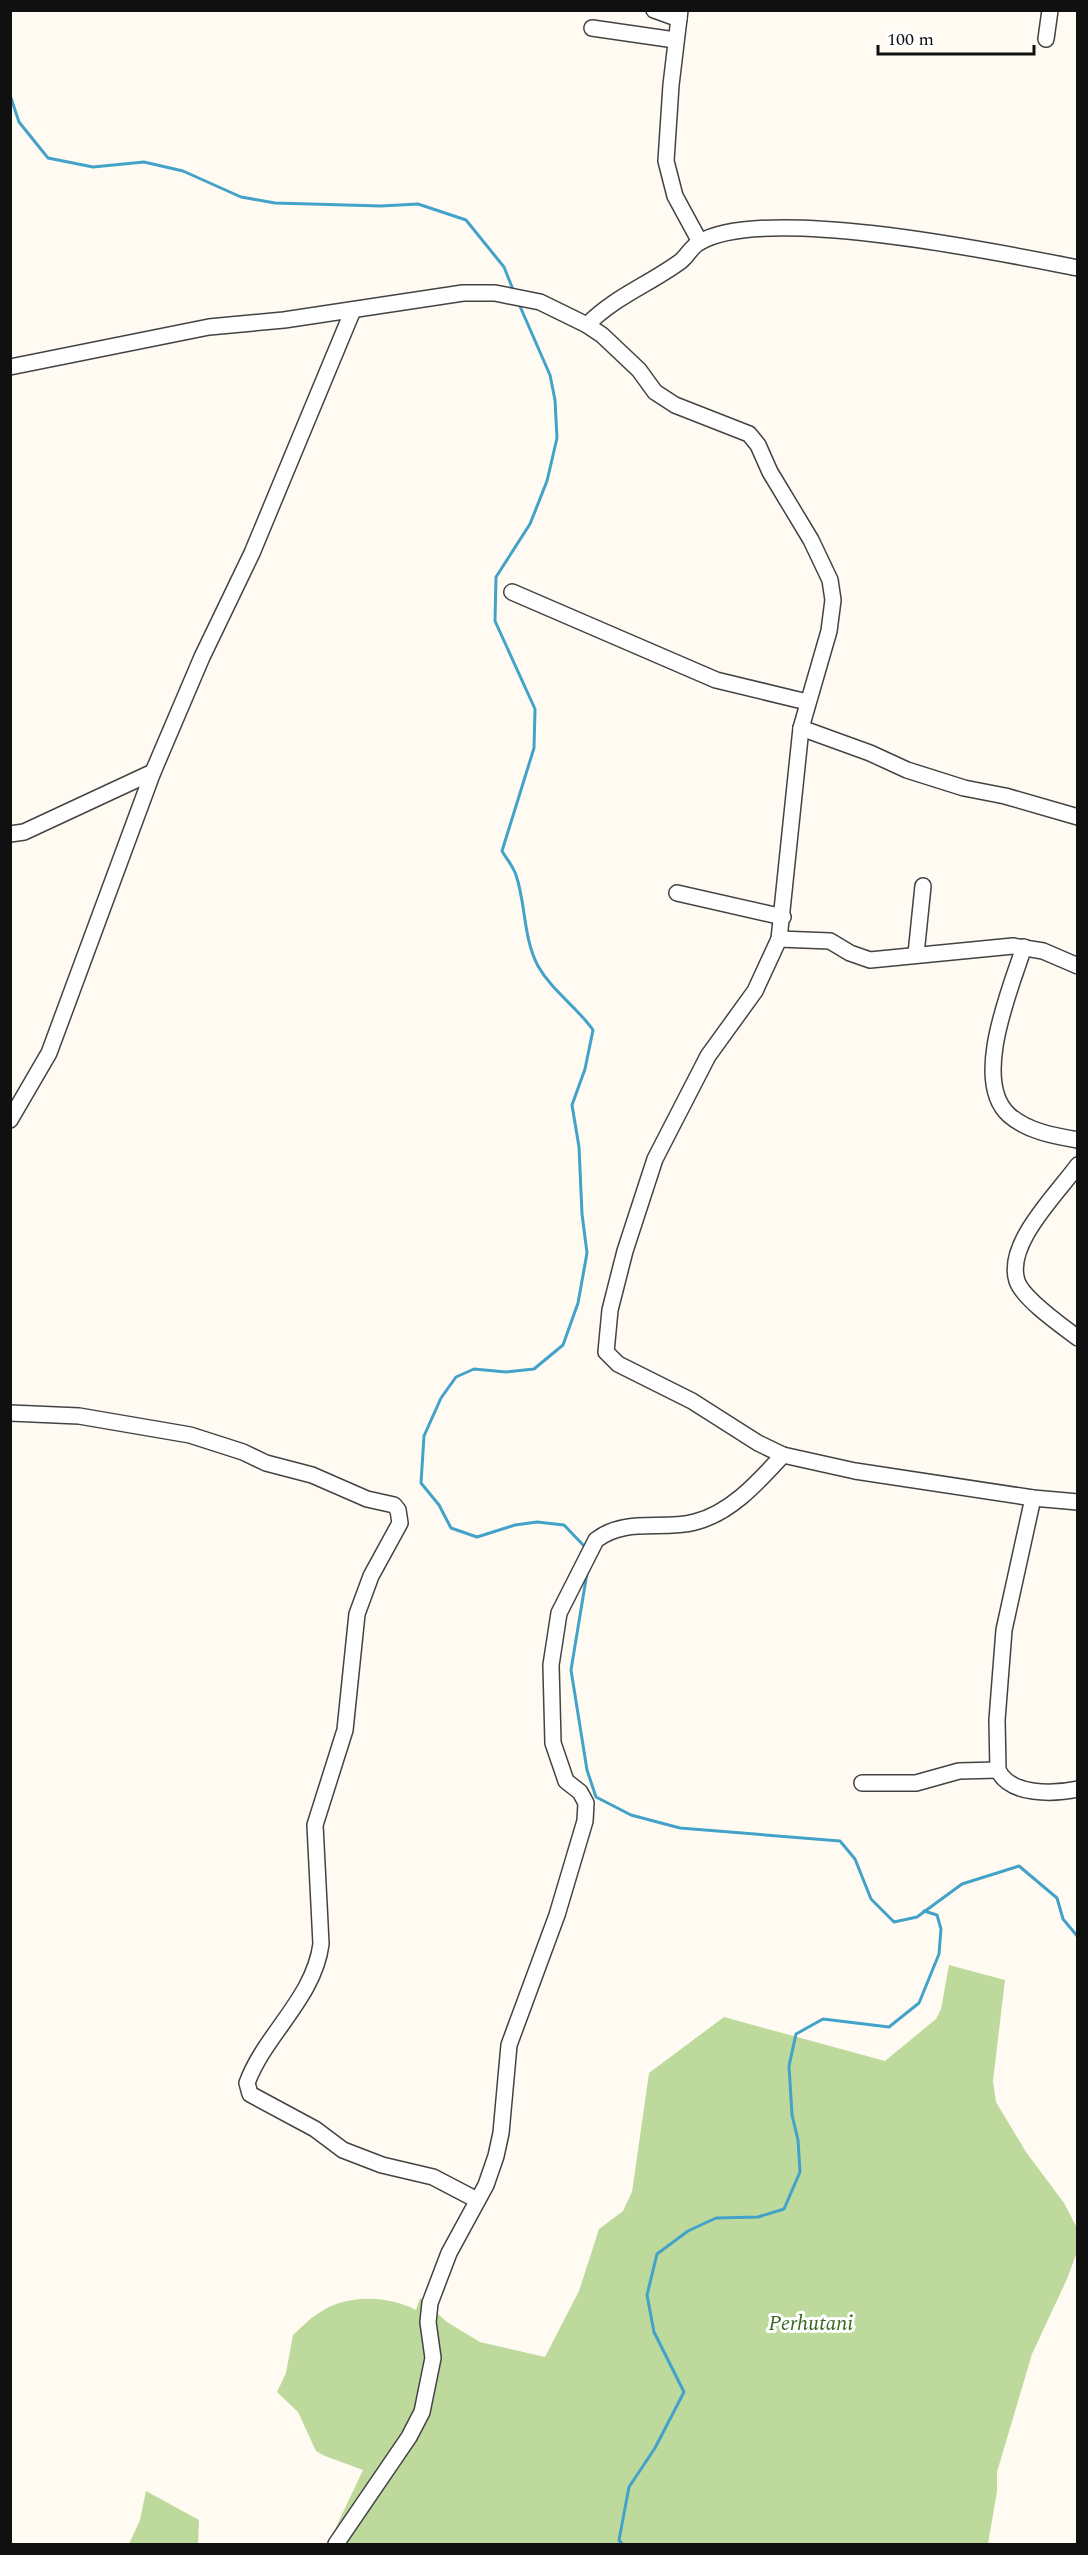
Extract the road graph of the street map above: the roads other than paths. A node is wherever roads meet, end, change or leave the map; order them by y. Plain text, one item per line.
1 (654, 10) edge
2 (1050, 10) edge
3 (680, 14) edge
4 (592, 28) dead end
5 (1046, 39) dead end
6 (675, 40) junction
7 (699, 242) junction
8 (1077, 268) edge
9 (353, 310) junction
10 (587, 325) junction
11 (10, 367) edge
12 (512, 592) dead end
13 (807, 702) junction
14 (801, 728) junction
15 (153, 772) junction
16 (1077, 817) edge
17 (10, 834) edge
18 (922, 886) dead end
19 (677, 893) dead end
20 (783, 917) junction
21 (779, 939) junction
22 (1024, 947) junction
23 (916, 954) junction
24 (1077, 966) edge
25 (10, 1120) edge
26 (1077, 1140) edge
27 (1077, 1165) edge
28 (1077, 1338) edge
29 (10, 1413) edge
30 (783, 1455) junction
31 (1033, 1498) junction
32 (1077, 1502) edge
33 (998, 1770) junction
34 (862, 1783) dead end
35 (1077, 1789) edge
36 (477, 2200) junction
37 (336, 2544) edge

1 - 3 street
2 - 5 street
3 - 6 street
4 - 6 street
6 - 7 street
7 - 8 street
7 - 10 street
9 - 10 street
9 - 11 street
9 - 15 street
10 - 13 street
12 - 13 street
13 - 14 street
14 - 16 street
14 - 20 street
15 - 17 street
15 - 25 street
18 - 23 street
19 - 20 street
20 - 21 street
21 - 23 street
21 - 30 street
22 - 23 street
22 - 24 street
22 - 26 street
27 - 28 street
29 - 36 street
30 - 31 street
30 - 36 street
31 - 32 street
31 - 33 street
33 - 34 street
33 - 35 street
36 - 37 street

